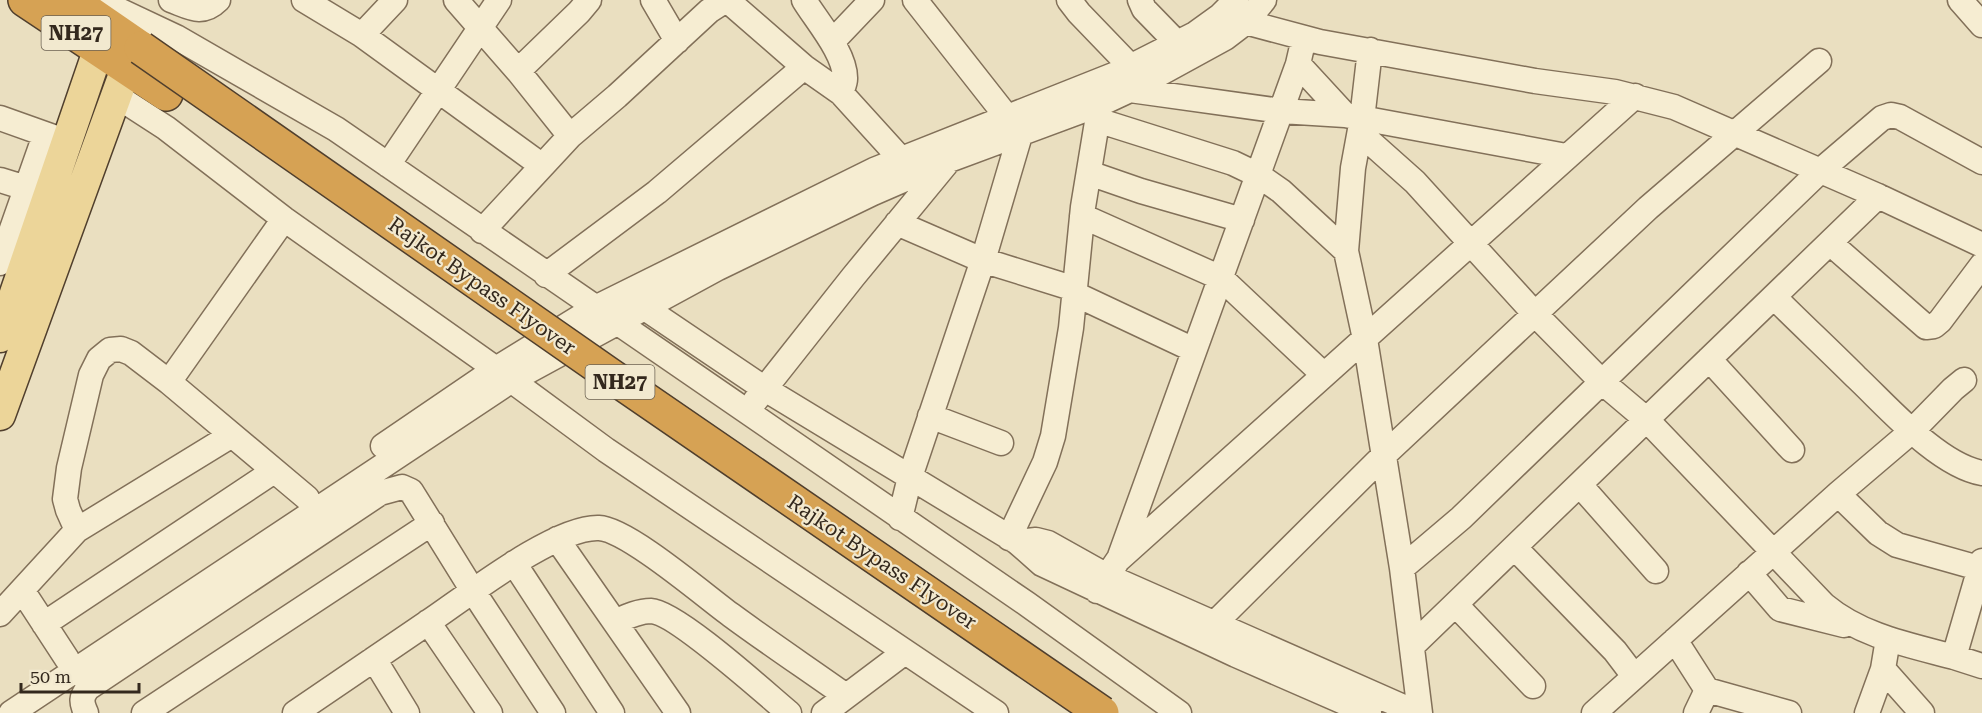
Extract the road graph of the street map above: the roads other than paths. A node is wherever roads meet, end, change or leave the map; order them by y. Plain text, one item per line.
1 (25, 0) edge
2 (86, 0) edge
3 (171, 0) edge
4 (218, 0) edge
5 (304, 0) edge
6 (395, 0) edge
7 (456, 0) edge
8 (499, 0) edge
9 (589, 0) edge
10 (653, 0) edge
11 (804, 0) edge
12 (872, 0) edge
13 (915, 0) edge
14 (1069, 0) edge
15 (1140, 0) edge
16 (1264, 0) edge
17 (1960, 0) edge
18 (715, 3) edge
19 (1228, 8) edge
20 (1246, 22) junction
21 (1982, 26) edge
22 (480, 28) junction
23 (362, 35) junction
24 (1304, 38) junction
25 (677, 41) junction
26 (832, 42) junction
27 (1177, 43) junction
28 (99, 48) junction
29 (1370, 50) junction
30 (1819, 61) dead end
31 (1298, 64) junction
32 (804, 67) junction
33 (1131, 67) junction
34 (128, 70) junction
35 (518, 71) junction
36 (438, 90) junction
37 (1130, 90) junction
38 (841, 93) junction
39 (1635, 96) junction
40 (1281, 111) junction
41 (1099, 112) junction
42 (0, 118) edge
43 (1356, 122) junction
44 (1013, 126) junction
45 (1734, 134) junction
46 (570, 136) junction
47 (56, 138) junction
48 (1566, 156) junction
49 (949, 160) junction
50 (1982, 162) edge
51 (388, 165) junction
52 (541, 165) junction
53 (908, 167) junction
54 (1820, 171) junction
55 (1089, 173) junction
56 (1258, 175) junction
57 (0, 180) edge
58 (26, 188) junction
59 (1878, 196) junction
60 (1082, 216) junction
61 (284, 219) junction
62 (1242, 220) junction
63 (897, 223) junction
64 (482, 231) junction
65 (1471, 243) junction
66 (1830, 243) junction
67 (1982, 245) edge
68 (1346, 251) junction
69 (1, 256) edge
70 (982, 260) junction
71 (1982, 265) edge
72 (546, 275) junction
73 (1221, 278) junction
74 (1075, 291) junction
75 (1774, 297) junction
76 (595, 308) junction
77 (645, 308) junction
78 (1535, 314) junction
79 (617, 323) junction
80 (0, 337) edge
81 (1365, 339) junction
82 (1194, 350) junction
83 (1709, 359) junction
84 (504, 374) junction
85 (1324, 375) junction
86 (1964, 380) dead end
87 (169, 382) junction
88 (1602, 382) junction
89 (765, 389) junction
90 (746, 413) junction
91 (0, 415) edge
92 (930, 416) junction
93 (1647, 420) junction
94 (1912, 431) junction
95 (232, 435) junction
96 (1000, 442) dead end
97 (1792, 450) dead end
98 (1383, 456) junction
99 (274, 471) junction
100 (1982, 473) edge
101 (910, 477) junction
102 (1580, 485) junction
103 (1838, 494) junction
104 (307, 498) junction
105 (900, 518) junction
106 (432, 523) junction
107 (78, 530) junction
108 (557, 539) junction
109 (1013, 540) junction
110 (1515, 548) junction
111 (1773, 552) junction
112 (514, 563) junction
113 (1981, 566) edge
114 (1402, 568) junction
115 (1656, 571) dead end
116 (1749, 573) junction
117 (1108, 575) junction
118 (22, 590) junction
119 (473, 591) junction
120 (1456, 605) junction
121 (0, 614) edge
122 (428, 622) junction
123 (615, 622) junction
124 (44, 624) junction
125 (1858, 628) junction
126 (1210, 631) junction
127 (1888, 639) junction
128 (1675, 640) junction
129 (1412, 646) junction
130 (905, 652) junction
131 (1954, 657) junction
132 (67, 658) junction
133 (374, 659) junction
134 (1982, 666) edge
135 (1883, 669) junction
136 (1634, 676) junction
137 (1533, 686) dead end
138 (1707, 690) junction
139 (846, 696) junction
140 (0, 703) edge
141 (11, 713) edge
142 (86, 713) edge
143 (144, 713) edge
144 (295, 713) edge
145 (407, 713) edge
146 (490, 713) edge
147 (554, 713) edge
148 (612, 713) edge
149 (678, 713) edge
150 (789, 713) edge
151 (824, 713) edge
152 (996, 713) edge
153 (1062, 713) edge
154 (1102, 713) edge
155 (1179, 713) edge
156 (1369, 713) edge
157 (1418, 713) edge
158 (1594, 713) edge
159 (1696, 713) edge
160 (1789, 713) edge
161 (1867, 713) edge
162 (1922, 713) edge

1 - 28 highway, NH27
2 - 34 highway, Rajkot Bypass Flyover / NH27
2 - 51 street
3 - 4 street
5 - 23 street
6 - 23 street
7 - 22 street
8 - 22 street
9 - 35 street
10 - 25 street
11 - 26 street
12 - 26 street
13 - 44 street
14 - 33 street
15 - 27 street
16 - 20 street
17 - 21 street
18 - 25 street
18 - 32 street
19 - 20 street
19 - 27 street
20 - 24 street
20 - 37 street
22 - 35 street
22 - 36 street
23 - 36 street
24 - 29 street
24 - 31 street
25 - 46 street
26 - 38 street
27 - 33 street
28 - 34 highway, NH27
28 - 47 main road
29 - 39 street
29 - 43 street
30 - 45 street
31 - 40 street
31 - 43 street
32 - 38 street
32 - 72 street
33 - 44 street
34 - 61 street
34 - 91 main road
34 - 153 highway, Rajkot Bypass Flyover / NH27
34 - 154 highway, Rajkot Bypass Flyover / NH27, bridge
35 - 46 street
36 - 51 street
36 - 52 street
37 - 40 street
37 - 41 street
38 - 53 street
39 - 45 street
39 - 48 street
40 - 43 street
40 - 56 street
41 - 44 street
41 - 55 street
41 - 56 street
42 - 47 street
43 - 48 street
43 - 65 street
43 - 68 street
44 - 49 street
44 - 53 street
44 - 70 street
45 - 54 street
45 - 78 street
46 - 52 street
47 - 58 street
47 - 80 main road
48 - 65 street
49 - 53 street
49 - 63 street
50 - 54 street
51 - 64 street
52 - 64 street
53 - 76 street
53 - 77 street
54 - 59 street
54 - 88 street
55 - 60 street
55 - 62 street
56 - 62 street
56 - 68 street
57 - 58 street
58 - 69 street
59 - 66 street
59 - 67 street
60 - 73 street
60 - 74 street
61 - 84 street
61 - 87 street
62 - 73 street
63 - 70 street
63 - 89 street
64 - 72 street
65 - 78 street
65 - 81 street
66 - 71 street
66 - 75 street
68 - 81 street
70 - 74 street
70 - 92 street
72 - 76 street
73 - 82 street
73 - 85 street
74 - 82 street
74 - 109 street
75 - 83 street
75 - 94 street
76 - 79 street
76 - 84 street
77 - 79 street
77 - 89 street
78 - 88 street
78 - 98 street
79 - 84 street
79 - 90 street
81 - 85 street
81 - 98 street
82 - 117 street
83 - 93 street
83 - 97 street
84 - 104 street
84 - 130 street
84 - 141 street
85 - 117 street
86 - 94 street
87 - 95 street
87 - 107 street
88 - 93 street
88 - 114 street
89 - 90 street
89 - 101 street
90 - 105 street
92 - 96 street
92 - 101 street
93 - 102 street
93 - 111 street
94 - 100 street
94 - 103 street
95 - 99 street
95 - 107 street
98 - 114 street
98 - 126 street
99 - 104 street
99 - 124 street
101 - 105 street
101 - 109 street
102 - 110 street
102 - 115 street
103 - 111 street
103 - 113 street
104 - 132 street
105 - 155 street
106 - 119 street
106 - 142 street
106 - 143 street
107 - 118 street
108 - 112 street
108 - 123 street
108 - 139 street
109 - 117 street
110 - 120 street
110 - 136 street
111 - 116 street
111 - 125 street
112 - 119 street
112 - 148 street
113 - 131 street
114 - 129 street
116 - 125 street
116 - 128 street
117 - 126 street
118 - 121 street
118 - 124 street
119 - 122 street
119 - 147 street
120 - 129 street
120 - 137 street
122 - 133 street
122 - 146 street
123 - 149 street
123 - 150 street
124 - 132 street
125 - 127 street
126 - 156 street
126 - 157 street
127 - 131 street
127 - 135 street
128 - 136 street
128 - 138 street
129 - 157 street
130 - 139 street
130 - 152 street
131 - 134 street
132 - 140 street
133 - 144 street
133 - 145 street
135 - 161 street
135 - 162 street
136 - 158 street
138 - 159 street
138 - 160 street
139 - 151 street

